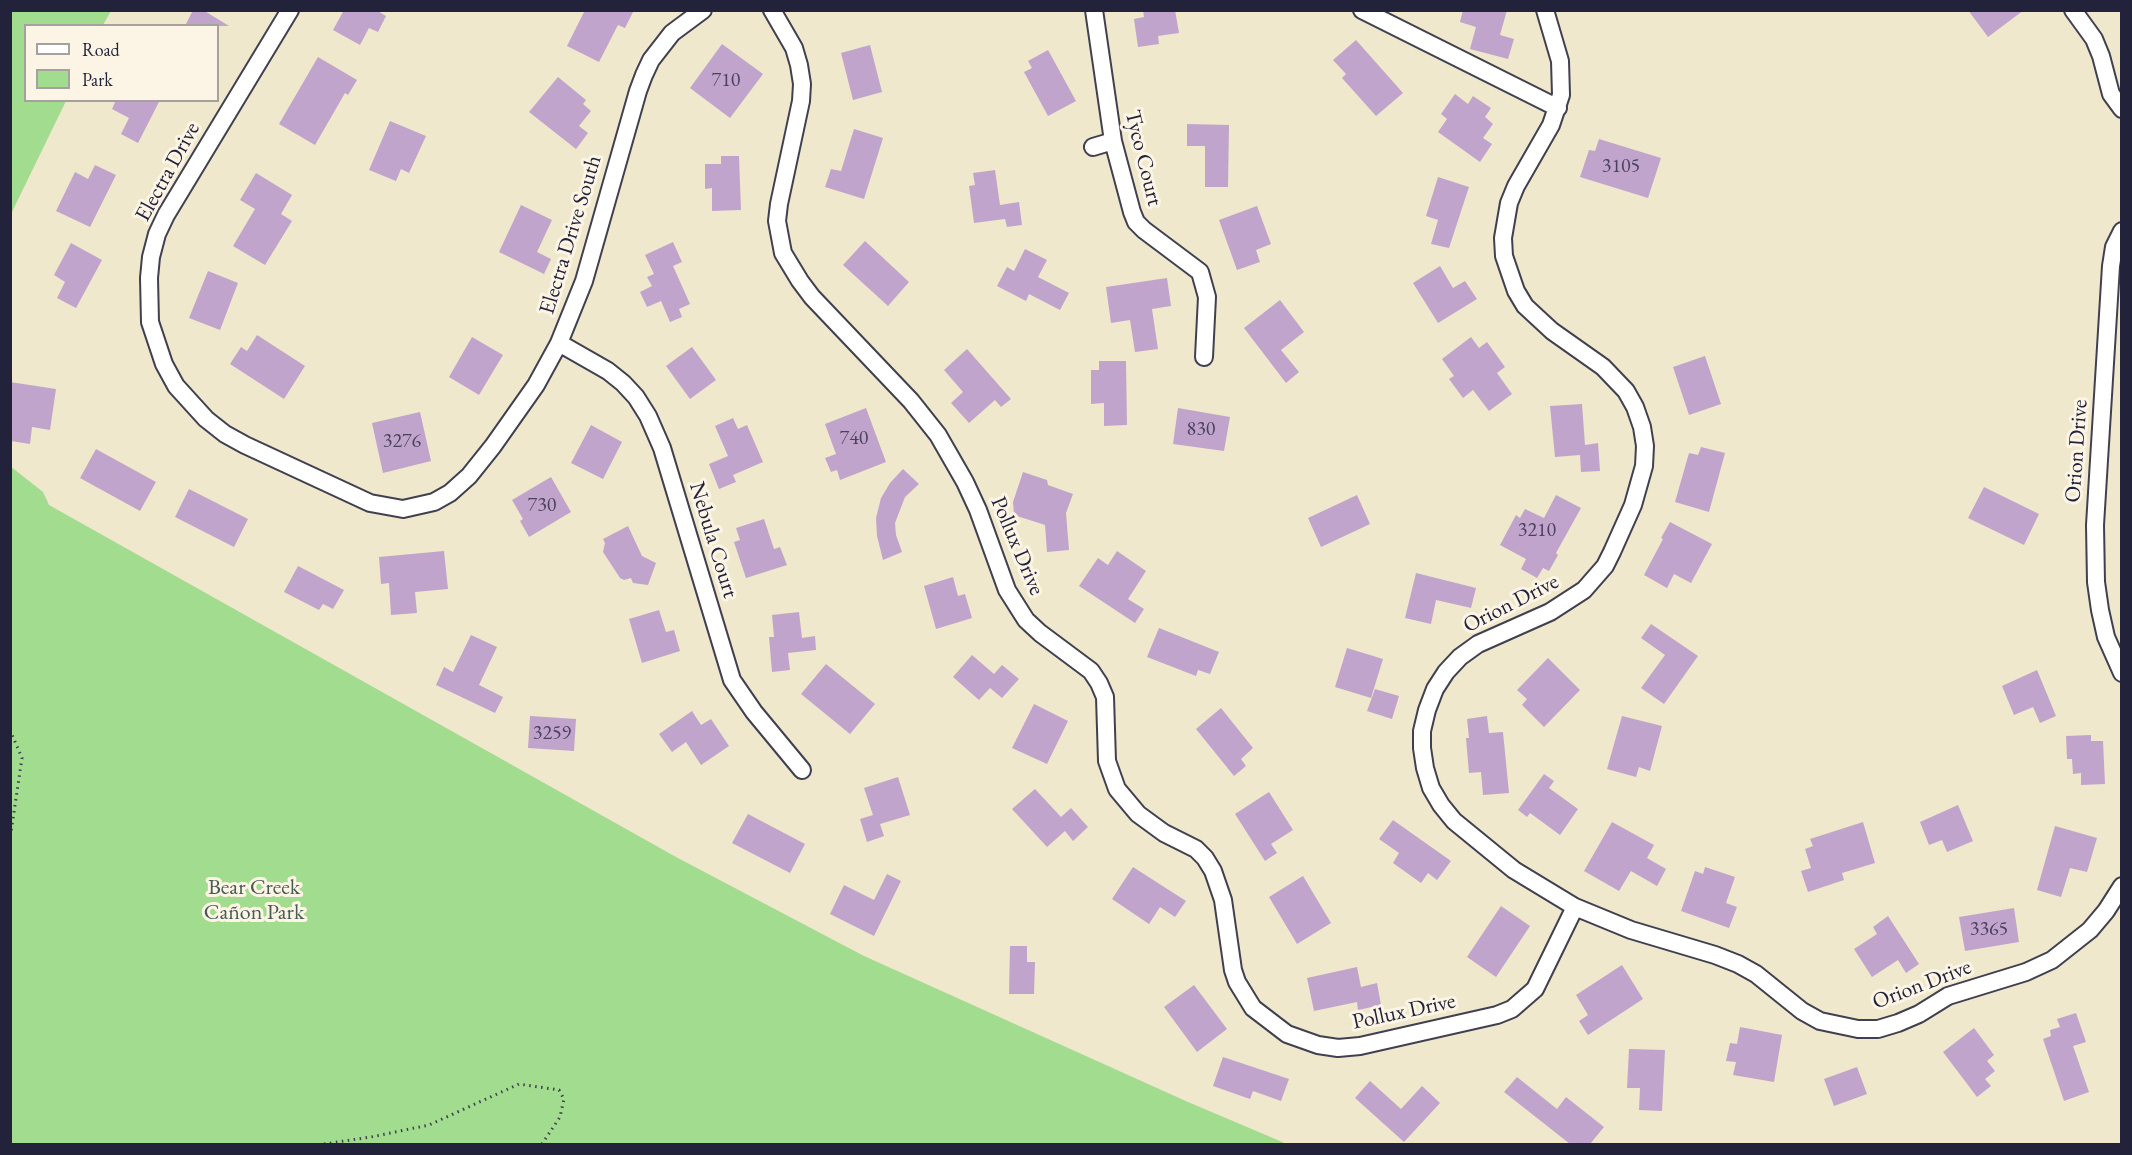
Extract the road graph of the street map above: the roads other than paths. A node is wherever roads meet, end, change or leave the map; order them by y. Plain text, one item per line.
1 (290, 10) edge
2 (703, 10) edge
3 (772, 10) edge
4 (1094, 10) edge
5 (1362, 10) edge
6 (1545, 10) edge
7 (2073, 10) edge
8 (1558, 108) junction
9 (2121, 109) edge
10 (1113, 141) junction
11 (1093, 147) dead end
12 (2121, 231) edge
13 (560, 343) junction
14 (1204, 357) dead end
15 (245, 445) joint
16 (2121, 673) edge
17 (802, 770) dead end
18 (2121, 886) edge
19 (1575, 907) junction

1 - 15 street, Electra Drive
2 - 13 street, Electra Drive South
3 - 19 street, Pollux Drive
4 - 10 street, Tyco Court
5 - 8 street
6 - 8 street, Orion Drive
7 - 9 street
8 - 19 street, Orion Drive
10 - 11 street
10 - 14 street, Tyco Court
12 - 16 street, Orion Drive
13 - 15 street, Electra Drive South
13 - 17 street, Nebula Court
18 - 19 street, Orion Drive

